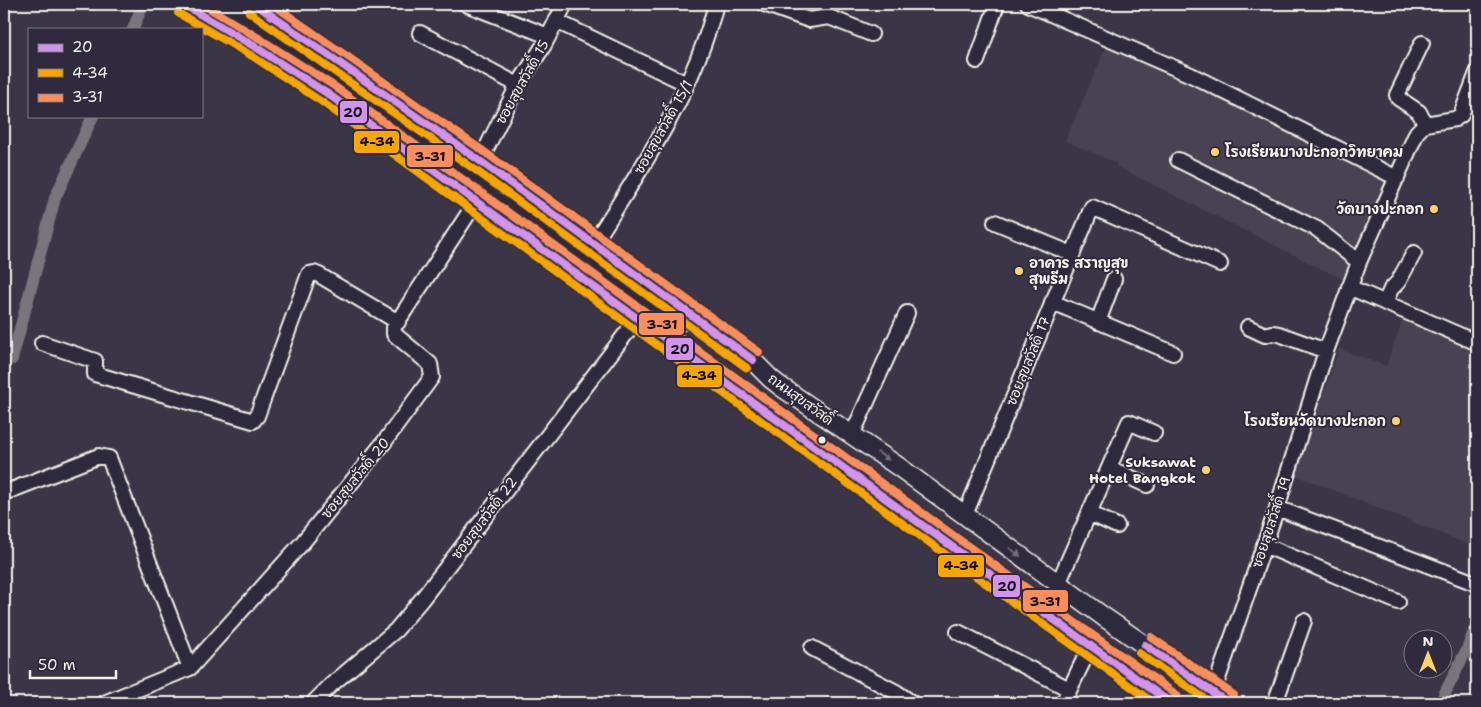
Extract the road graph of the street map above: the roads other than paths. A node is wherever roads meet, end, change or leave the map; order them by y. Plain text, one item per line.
1 (227, 4) edge
2 (466, 4) edge
3 (565, 4) edge
4 (716, 4) edge
5 (764, 4) edge
6 (997, 4) edge
7 (1028, 4) edge
8 (186, 6) edge
9 (261, 6) edge
10 (556, 21) junction
11 (420, 33) dead end
12 (872, 34) dead end
13 (548, 36) junction
14 (1422, 43) dead end
15 (977, 61) dead end
16 (1477, 73) edge
17 (518, 84) junction
18 (687, 84) junction
19 (1425, 124) junction
20 (1178, 160) dead end
21 (480, 161) junction
22 (1397, 178) junction
23 (476, 202) junction
24 (995, 222) dead end
25 (594, 243) junction
26 (1414, 252) dead end
27 (1072, 254) junction
28 (1359, 262) junction
29 (1220, 264) dead end
30 (1114, 279) dead end
31 (1349, 287) junction
32 (1052, 302) junction
33 (1385, 303) junction
34 (907, 312) dead end
35 (638, 318) junction
36 (398, 322) junction
37 (1098, 322) junction
38 (1248, 327) dead end
39 (1473, 341) dead end
40 (42, 343) dead end
41 (1326, 351) junction
42 (1173, 353) dead end
43 (771, 379) junction
44 (1154, 433) dead end
45 (852, 436) junction
46 (1109, 468) junction
47 (1147, 485) dead end
48 (4, 493) edge
49 (1277, 508) junction
50 (1089, 513) junction
51 (965, 515) junction
52 (1117, 526) dead end
53 (1264, 546) junction
54 (1475, 583) dead end
55 (1058, 584) junction
56 (1398, 602) dead end
57 (1304, 621) dead end
58 (958, 632) dead end
59 (1091, 645) junction
60 (812, 648) dead end
61 (190, 668) junction
62 (1070, 689) junction
63 (1221, 698) edge
64 (104, 703) edge
65 (313, 703) edge
66 (912, 703) edge
67 (1063, 703) edge
68 (1171, 703) edge
69 (1275, 703) edge

1 - 43 main road
2 - 13 street
3 - 10 street, ซอยสุขสวัสดิ์ 15
4 - 18 street, ซอยสุขสวัสดิ์ 15/1
5 - 12 street
6 - 15 street
7 - 22 street
8 - 23 main road
9 - 21 main road, ถนนสุขสวัสดิ์
10 - 13 street, ซอยสุขสวัสดิ์ 15
10 - 18 street
11 - 17 street
13 - 17 street, ซอยสุขสวัสดิ์ 15
14 - 19 street
16 - 19 street
17 - 21 street, ซอยสุขสวัสดิ์ 15
18 - 25 street, ซอยสุขสวัสดิ์ 15/1
19 - 22 street, ซอยสุขสวัสดิ์ 19
20 - 28 street
21 - 25 main road, ถนนสุขสวัสดิ์
22 - 28 street, ซอยสุขสวัสดิ์ 19
23 - 35 main road
23 - 36 street
24 - 27 street
25 - 43 main road, ถนนสุขสวัสดิ์
26 - 33 street
27 - 29 street, ซอยสุขสวัสดิ์ 17
27 - 32 street, ซอยสุขสวัสดิ์ 17
28 - 31 street, ซอยสุขสวัสดิ์ 19
30 - 37 street
31 - 33 street
31 - 41 street, ซอยสุขสวัสดิ์ 19
32 - 37 street
32 - 51 street, ซอยสุขสวัสดิ์ 17
33 - 39 street
34 - 45 street
35 - 59 main road
35 - 65 street, ซอยสุขสวัสดิ์ 22
36 - 40 street
36 - 61 street, ซอยสุขสวัสดิ์ 20
37 - 42 street
38 - 41 street
41 - 49 street, ซอยสุขสวัสดิ์ 19
43 - 45 main road, ถนนสุขสวัสดิ์
44 - 46 street
45 -> 51 main road, ถนนสุขสวัสดิ์
46 - 47 street
46 - 50 street
48 - 61 street
49 - 53 street, ซอยสุขสวัสดิ์ 19
49 - 54 street
50 - 52 street
50 - 55 street
51 -> 55 main road, ถนนสุขสวัสดิ์
53 - 56 street
53 - 63 street, ซอยสุขสวัสดิ์ 19
55 - 63 main road, ถนนสุขสวัสดิ์
57 - 69 street
58 - 62 street
59 - 62 street
59 - 68 main road
60 - 66 street
61 - 64 street, ซอยสุขสวัสดิ์ 20
62 - 67 street

